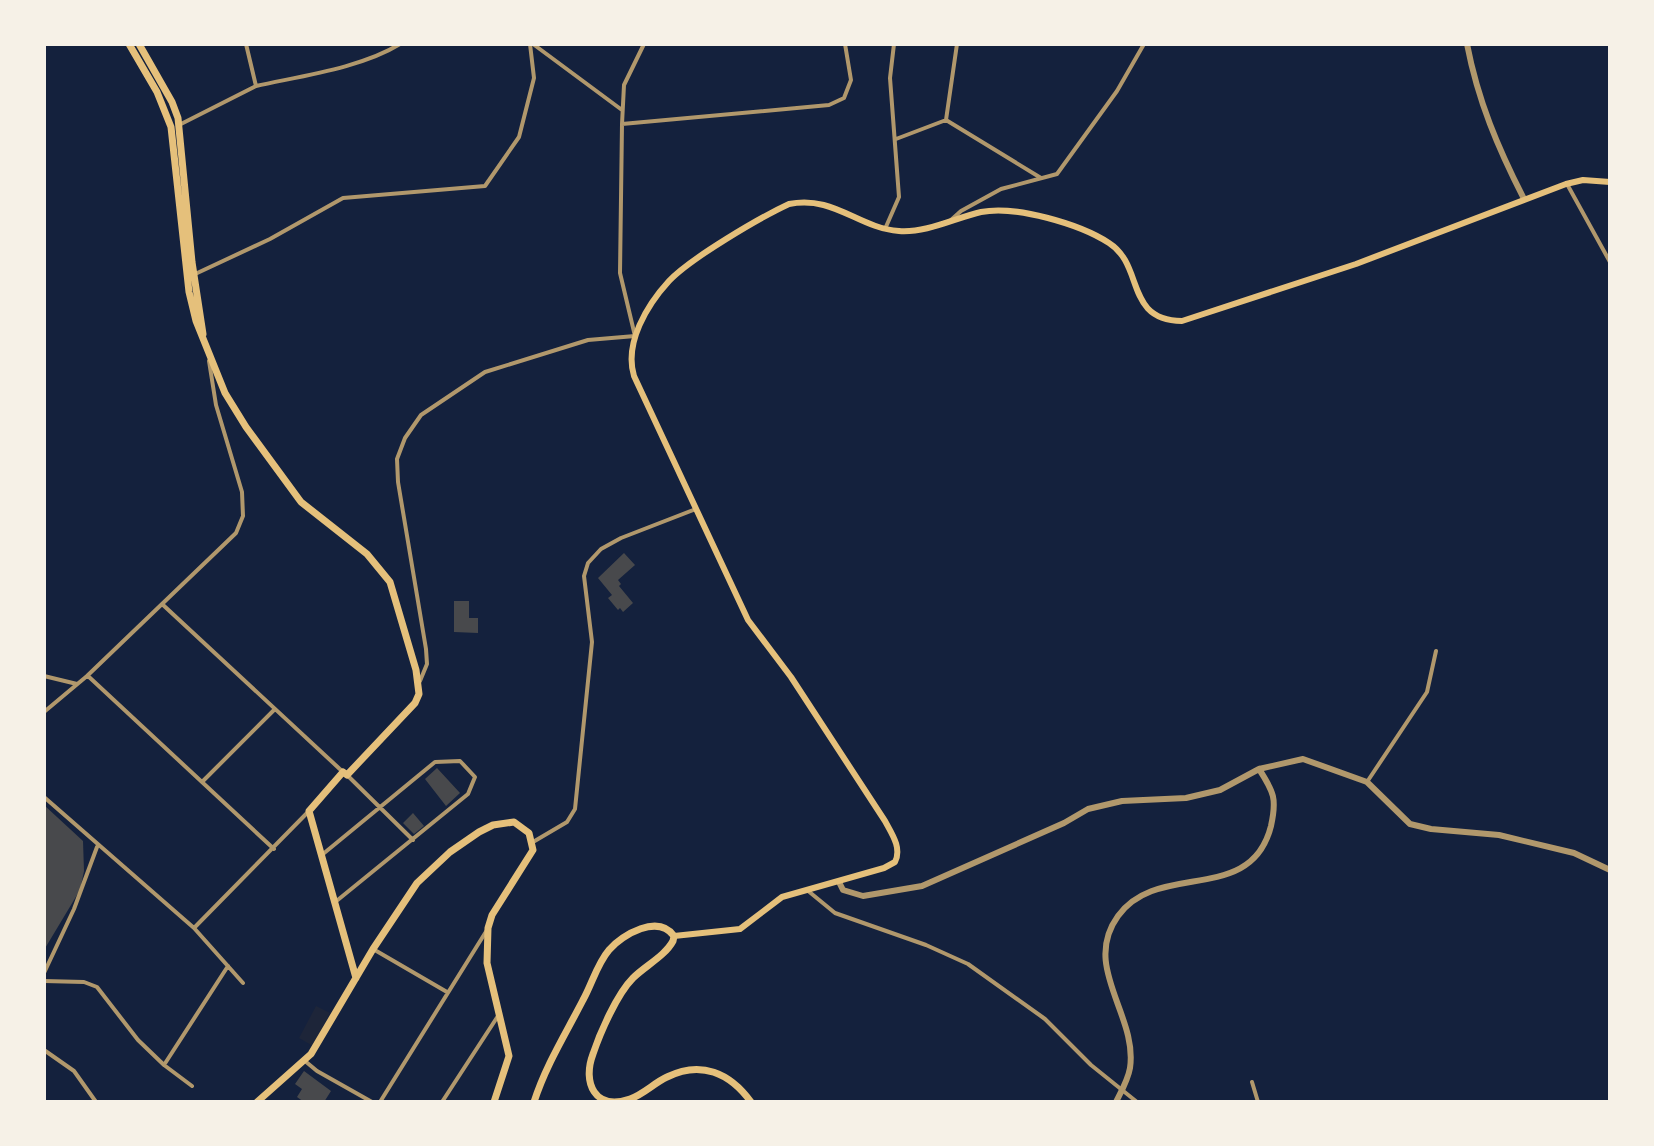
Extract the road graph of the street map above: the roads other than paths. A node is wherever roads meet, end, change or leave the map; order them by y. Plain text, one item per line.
1 (129, 44) edge
2 (139, 44) edge
3 (246, 44) edge
4 (400, 44) edge
5 (531, 44) edge
6 (633, 44) edge
7 (644, 44) edge
8 (845, 44) edge
9 (894, 44) edge
10 (957, 44) edge
11 (1144, 44) edge
12 (1467, 44) edge
13 (640, 51) junction
14 (256, 86) junction
15 (622, 110) junction
16 (946, 120) junction
17 (622, 124) junction
18 (179, 125) junction
19 (895, 139) junction
20 (1041, 178) junction
21 (1610, 182) edge
22 (1566, 184) junction
23 (1524, 199) junction
24 (948, 222) junction
25 (885, 229) junction
26 (1610, 262) edge
27 (191, 276) junction
28 (635, 336) junction
29 (208, 355) junction
30 (698, 508) junction
31 (162, 604) junction
32 (1436, 651) dead end
33 (44, 676) edge
34 (87, 676) junction
35 (77, 684) junction
36 (419, 684) junction
37 (275, 709) junction
38 (44, 712) edge
39 (1259, 769) junction
40 (345, 774) junction
41 (202, 782) junction
42 (1367, 782) junction
43 (44, 797) edge
44 (381, 809) junction
45 (309, 811) junction
46 (413, 840) junction
47 (533, 842) junction
48 (97, 846) junction
49 (274, 849) junction
50 (321, 855) junction
51 (1610, 870) edge
52 (839, 882) junction
53 (807, 890) junction
54 (334, 903) junction
55 (194, 928) junction
56 (488, 928) junction
57 (674, 936) junction
58 (373, 949) junction
59 (228, 966) junction
60 (44, 973) edge
61 (356, 978) junction
62 (44, 981) edge
63 (243, 983) dead end
64 (447, 992) junction
65 (500, 1014) junction
66 (44, 1050) edge
67 (305, 1061) junction
68 (164, 1065) junction
69 (1252, 1082) dead end
70 (192, 1086) dead end
71 (1122, 1090) junction
72 (96, 1102) edge
73 (257, 1102) edge
74 (372, 1102) edge
75 (380, 1102) edge
76 (442, 1102) edge
77 (494, 1102) edge
78 (534, 1102) edge
79 (751, 1102) edge
80 (1116, 1102) edge
81 (1137, 1102) edge
82 (1258, 1102) edge

1 - 27 main road
2 - 18 main road
3 - 14 street
4 - 14 street
5 - 15 street
5 - 27 street
6 - 13 street
7 - 13 street
8 - 17 street
9 - 19 street
10 - 16 street
11 - 20 street
12 - 23 street
13 - 15 street
14 - 18 street
15 - 17 street
16 - 19 street
16 - 20 street
17 - 28 street
18 - 27 main road
19 - 25 street
20 - 24 street
21 - 22 main road
22 - 23 main road
22 - 26 street
23 - 24 main road
24 - 25 main road
25 - 28 main road
27 - 29 main road
28 - 30 main road
28 - 36 street
29 - 31 street
29 - 36 main road
30 - 47 street
30 - 52 main road
31 - 34 street
31 - 37 street
32 - 42 street
33 - 35 street
34 - 35 street
34 - 41 street
35 - 38 street
36 - 40 main road
37 - 40 street
37 - 41 street
39 - 42 street
39 - 52 street
39 - 71 street
40 - 44 street
40 - 45 main road
41 - 49 street
42 - 51 street
43 - 48 street
44 - 46 street
44 - 46 street
44 - 50 street
45 - 49 street
45 - 50 main road
46 - 54 street
47 - 56 main road
47 - 58 main road
48 - 55 street
48 - 60 street
49 - 55 street
50 - 54 main road
52 - 53 main road
53 - 57 main road
53 - 71 street
54 - 61 main road
55 - 59 street
56 - 64 street
56 - 65 main road
57 - 78 main road
57 - 79 main road
58 - 61 main road
58 - 64 street
59 - 63 street
59 - 68 street
61 - 67 main road
62 - 68 street
64 - 75 street
65 - 76 street
65 - 77 main road
66 - 72 street
67 - 73 main road
67 - 74 street
68 - 70 street
69 - 82 street
71 - 80 street
71 - 81 street

